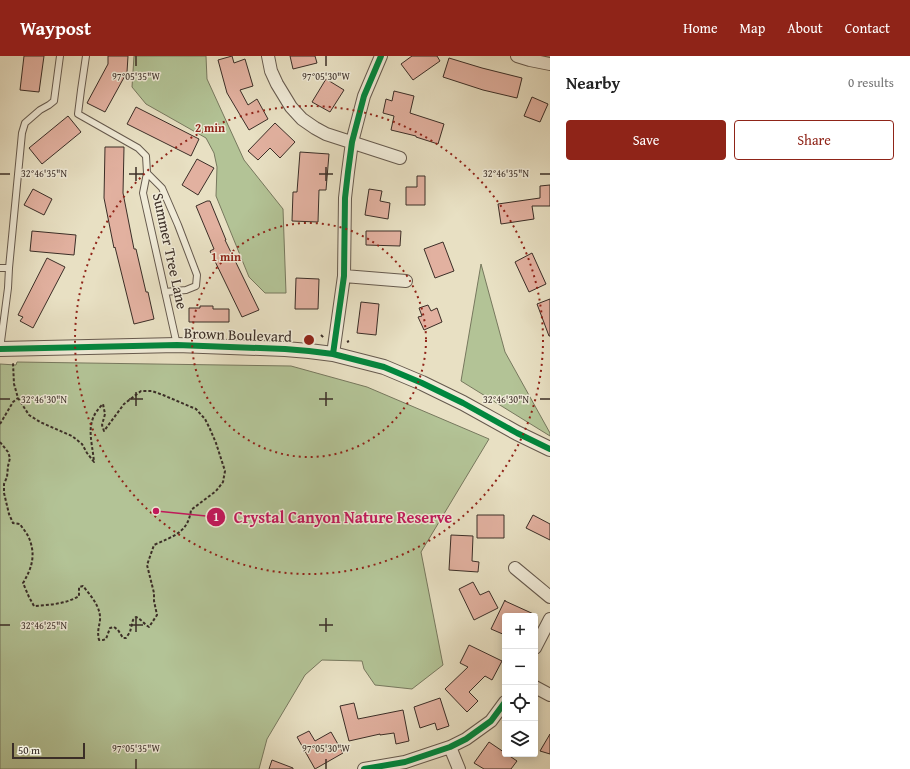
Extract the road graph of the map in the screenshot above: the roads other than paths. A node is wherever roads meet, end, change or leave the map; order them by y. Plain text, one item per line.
1 (60, 56) edge
2 (86, 56) edge
3 (268, 56) edge
4 (381, 56) edge
5 (517, 56) edge
6 (550, 64) edge
7 (352, 142) junction
8 (400, 158) dead end
9 (147, 172) junction
10 (0, 268) edge
11 (9, 268) junction
12 (344, 276) junction
13 (406, 281) dead end
14 (0, 288) edge
15 (8, 288) junction
16 (165, 292) junction
17 (177, 345) junction
18 (0, 349) edge
19 (333, 354) junction
20 (550, 448) edge
21 (515, 568) dead end
22 (550, 597) edge
23 (550, 619) edge
24 (538, 642) edge
25 (538, 689) edge
26 (550, 695) edge
27 (502, 706) edge
28 (450, 748) junction
29 (364, 769) edge
30 (459, 769) edge

1 - 11 lane
2 - 9 lane, Summer Tree Lane
3 - 7 street
4 - 7 street
5 - 6 street
7 - 8 street
7 - 12 street
9 - 16 lane, Summer Tree Lane
9 - 16 lane
10 - 11 lane
11 - 15 lane
12 - 13 street
12 - 19 street
14 - 15 lane
15 - 18 lane
16 - 17 lane, Summer Tree Lane
17 - 18 street, Brown Boulevard
17 - 19 street, Brown Boulevard
19 - 20 street, Brown Boulevard
21 - 22 street
23 - 24 street
25 - 26 street
27 - 28 street
28 - 29 street
28 - 30 street

